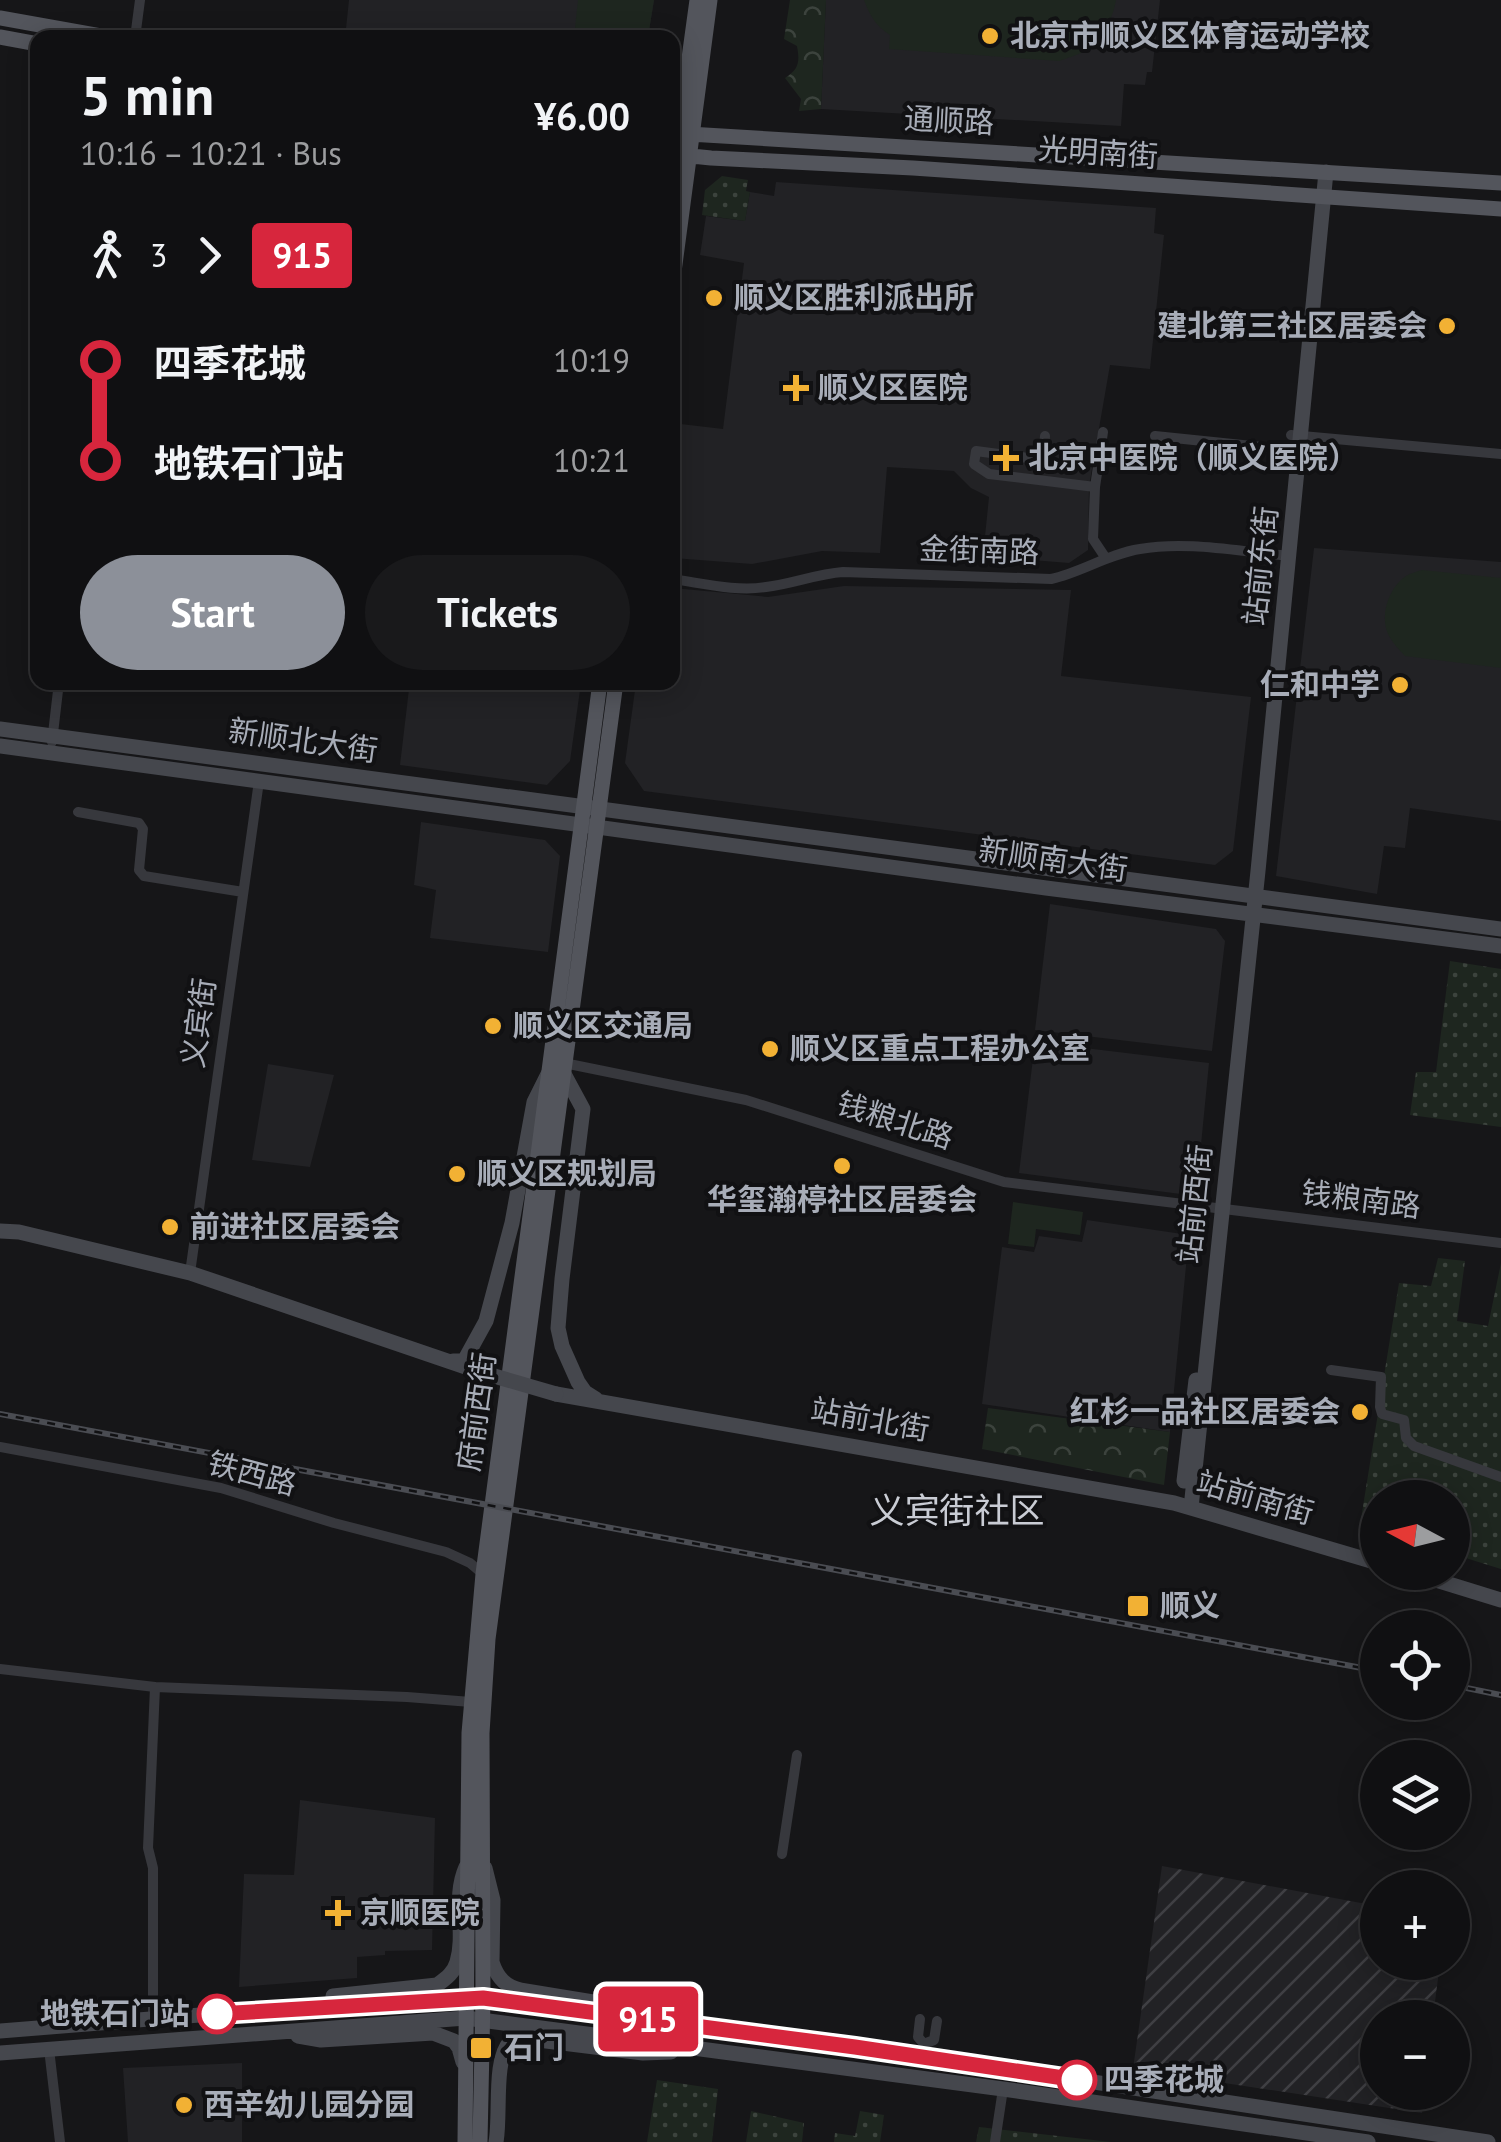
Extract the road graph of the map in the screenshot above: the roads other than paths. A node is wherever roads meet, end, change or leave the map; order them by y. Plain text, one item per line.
1 (140, 0) edge
2 (697, 0) edge
3 (710, 0) edge
4 (0, 18) edge
5 (67, 30) edge
6 (136, 30) edge
7 (0, 36) edge
8 (30, 42) edge
9 (681, 134) edge
10 (680, 155) edge
11 (1321, 172) junction
12 (1501, 183) edge
13 (1319, 196) junction
14 (1501, 208) edge
15 (1102, 432) dead end
16 (1045, 436) dead end
17 (1155, 436) dead end
18 (1294, 440) junction
19 (1501, 454) edge
20 (1095, 487) junction
21 (1281, 554) junction
22 (1105, 557) junction
23 (680, 580) edge
24 (58, 690) edge
25 (599, 690) edge
26 (614, 690) edge
27 (0, 729) edge
28 (52, 744) junction
29 (0, 746) edge
30 (259, 781) junction
31 (591, 808) junction
32 (78, 812) dead end
33 (588, 826) junction
34 (243, 892) junction
35 (1250, 905) junction
36 (1501, 928) edge
37 (1501, 946) edge
38 (559, 1068) junction
39 (1218, 1208) junction
40 (0, 1231) edge
41 (1501, 1242) edge
42 (190, 1273) junction
43 (448, 1361) junction
44 (1332, 1370) dead end
45 (606, 1402) junction
46 (0, 1447) edge
47 (1501, 1477) edge
48 (1182, 1505) junction
49 (1360, 1558) edge
50 (483, 1574) junction
51 (1468, 1590) edge
52 (1501, 1600) edge
53 (0, 1669) edge
54 (155, 1687) junction
55 (471, 1702) junction
56 (798, 1756) dead end
57 (782, 1854) dead end
58 (476, 1863) junction
59 (287, 2008) junction
60 (475, 2008) junction
61 (153, 2019) junction
62 (920, 2019) dead end
63 (937, 2021) dead end
64 (669, 2022) junction
65 (0, 2031) edge
66 (284, 2032) junction
67 (704, 2049) junction
68 (49, 2050) junction
69 (923, 2050) junction
70 (0, 2053) edge
71 (1004, 2089) junction
72 (466, 2090) junction
73 (1445, 2139) edge
74 (60, 2142) edge
75 (465, 2142) edge
76 (480, 2142) edge
77 (496, 2142) edge
78 (995, 2142) edge
79 (1368, 2142) edge
80 (1488, 2142) edge

1 - 6 street
2 - 9 main road
3 - 9 main road
4 - 5 main road
7 - 8 main road
9 - 11 main road, 通顺路
10 - 13 main road, 光明南街
11 - 12 main road, 通顺路
11 - 13 main road, 站前东街
13 - 14 main road, 光明南街
13 - 18 main road, 站前东街
15 - 20 street
16 - 20 street
17 - 18 street
18 - 19 street
18 - 21 main road, 站前东街
18 - 35 main road, 站前东街
20 - 22 street
21 - 22 street, 金街南路
21 - 35 main road, 站前东街
22 - 23 street, 金街南路
24 - 28 street
25 - 31 main road
26 - 31 main road
27 - 28 main road, 新顺北大街
28 - 29 main road, 新顺北大街
28 - 30 main road, 新顺北大街
28 - 31 main road, 新顺北大街
30 - 33 main road, 新顺北大街
30 - 34 street, 义宾街
31 - 33 main road, 府前西街
31 - 35 main road, 新顺南大街
32 - 34 street
33 - 35 main road, 新顺南大街
33 - 38 main road, 府前西街
34 - 42 street, 义宾街
35 - 36 main road, 新顺南大街
35 - 37 main road, 新顺南大街
35 - 39 main road, 站前西街
38 - 39 street, 钱粮北路
38 - 43 main road
38 - 45 main road
38 - 50 main road, 府前西街
38 - 58 main road, 府前西街
39 - 41 street, 钱粮南路
39 - 48 main road, 站前西街
40 - 42 main road
42 - 43 main road
43 - 45 main road, 站前北街, bridge
44 - 47 street
45 - 48 main road, 站前北街
46 - 50 street, 铁西路
48 - 49 main road, 站前南街
50 - 55 main road, 府前西街
51 - 52 main road
53 - 54 street
54 - 55 street
54 - 61 street
55 - 58 main road, 府前西街
56 - 57 street
58 - 59 main road
58 - 60 main road, 府前西街
58 - 64 main road
59 - 60 main road
59 - 61 main road
60 - 64 main road
60 - 66 main road
60 - 67 main road
60 - 72 main road
60 - 76 main road
61 - 65 main road
62 - 69 street
63 - 69 street
64 - 69 main road
66 - 68 main road
66 - 72 main road
67 - 71 main road
67 - 77 main road
68 - 70 main road
68 - 74 street
69 - 73 main road
71 - 78 street
71 - 79 main road
72 - 75 main road
73 - 80 main road

